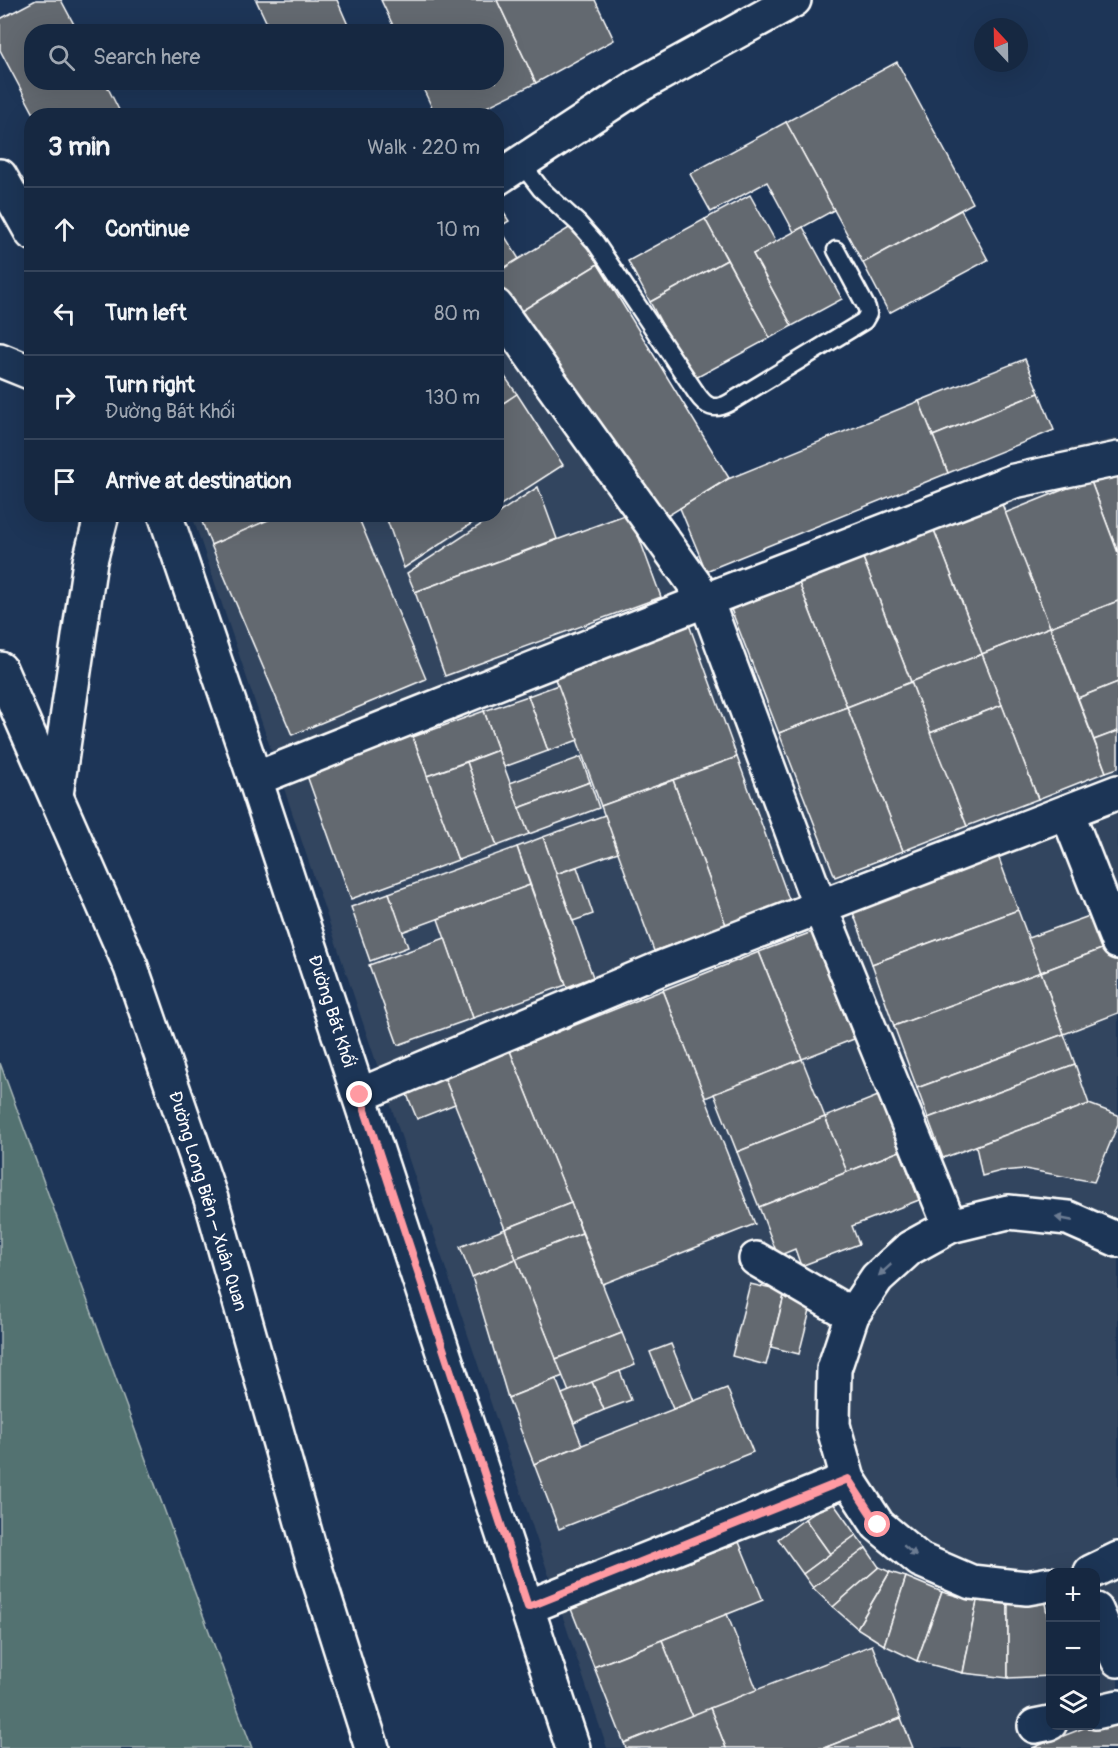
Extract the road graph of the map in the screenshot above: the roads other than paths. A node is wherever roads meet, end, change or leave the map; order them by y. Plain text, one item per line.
1 (794, 0) edge
2 (509, 171) edge
3 (0, 176) edge
4 (24, 219) edge
5 (836, 250) dead end
6 (504, 317) edge
7 (0, 360) edge
8 (24, 370) edge
9 (1118, 459) edge
10 (100, 522) edge
11 (168, 522) edge
12 (706, 600) junction
13 (0, 669) edge
14 (255, 779) junction
15 (1118, 792) edge
16 (56, 795) junction
17 (1067, 812) junction
18 (820, 907) junction
19 (1118, 942) edge
20 (360, 1095) junction
21 (950, 1226) junction
22 (1118, 1240) edge
23 (756, 1259) dead end
24 (852, 1315) junction
25 (848, 1479) junction
26 (1118, 1559) edge
27 (1100, 1568) edge
28 (1046, 1585) edge
29 (528, 1607) junction
30 (1100, 1621) edge
31 (1118, 1660) edge
32 (1118, 1707) edge
33 (1100, 1711) edge
34 (372, 1748) edge
35 (573, 1748) edge

1 - 2 street
2 - 5 lane
3 - 4 street
6 - 12 street
7 - 8 street
9 - 12 street
10 - 16 street
11 - 14 street, Đường Bát Khối
12 - 14 street
12 - 18 street
13 - 16 street, Đường Long Biên – Xuân Quan
14 - 20 street, Đường Bát Khối
15 - 17 street
16 - 34 street, Đường Long Biên – Xuân Quan
17 - 18 street
17 - 19 street
18 - 20 street
18 - 21 street
20 - 29 street, Đường Bát Khối
22 -> 21 street
21 -> 24 street
23 - 24 street
24 - 25 street
25 -> 28 street
25 - 29 street
26 - 27 street
29 - 35 street, Đường Bát Khối
30 - 31 street
32 - 33 street

